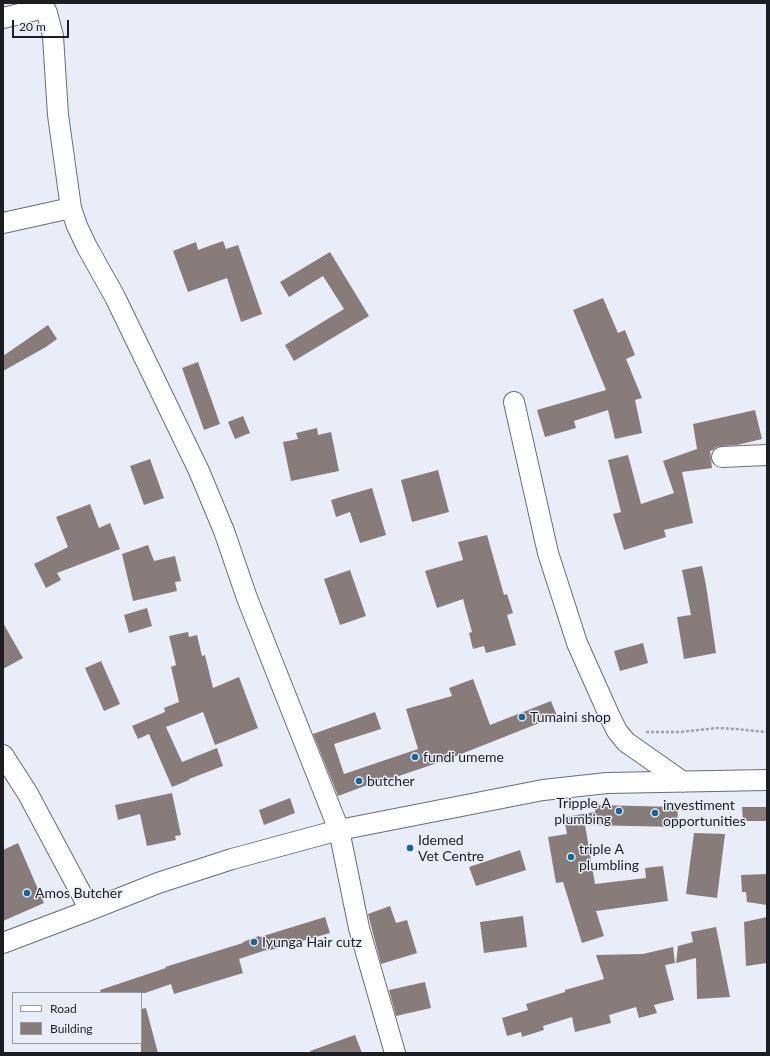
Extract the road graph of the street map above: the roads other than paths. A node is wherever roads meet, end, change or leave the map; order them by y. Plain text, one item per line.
1 (43, 5) edge
2 (3, 18) edge
3 (71, 208) junction
4 (3, 223) edge
5 (514, 402) dead end
6 (767, 455) edge
7 (722, 457) dead end
8 (3, 755) edge
9 (767, 780) edge
10 (683, 782) junction
11 (339, 830) junction
12 (90, 910) junction
13 (3, 943) edge
14 (395, 1053) edge

1 - 2 street
1 - 3 street
3 - 4 street
3 - 11 street
5 - 10 street
6 - 7 street
8 - 12 street
9 - 10 street
10 - 11 street
11 - 12 street
11 - 14 street
12 - 13 street

